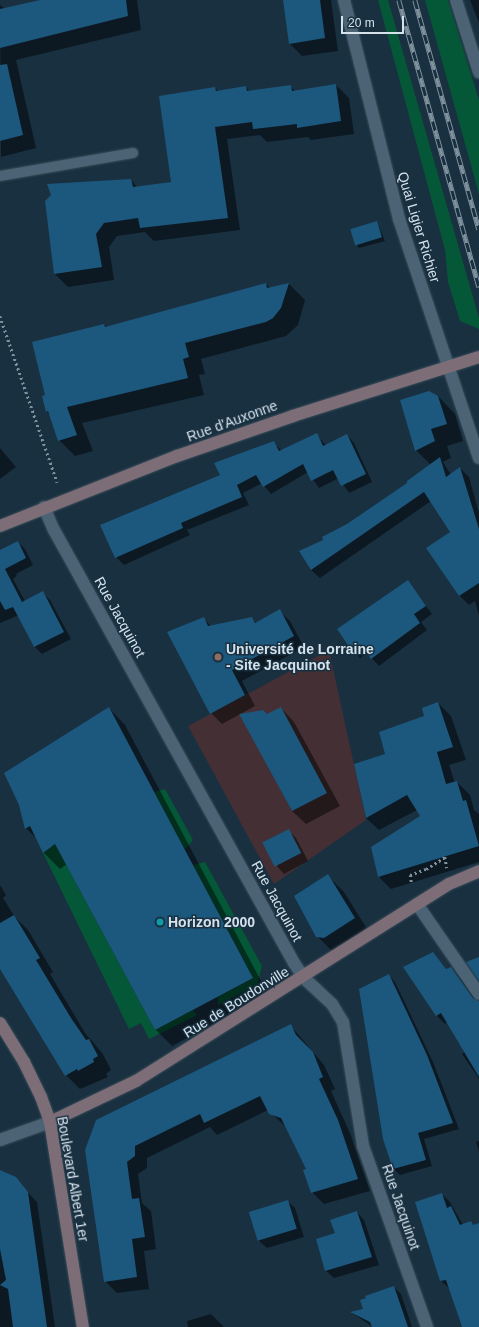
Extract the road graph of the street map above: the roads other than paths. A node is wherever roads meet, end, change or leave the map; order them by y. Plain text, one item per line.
1 (344, 0) edge
2 (456, 0) edge
3 (479, 72) edge
4 (133, 153) dead end
5 (0, 176) edge
6 (479, 357) edge
7 (449, 366) junction
8 (479, 458) edge
9 (44, 507) junction
10 (0, 526) edge
11 (479, 871) edge
12 (417, 904) junction
13 (304, 978) junction
14 (479, 994) edge
15 (0, 1023) edge
16 (50, 1122) junction
17 (0, 1140) edge
18 (83, 1327) edge
19 (427, 1327) edge

1 - 7 street, Quai Ligier Richier
2 - 3 street
4 - 5 lane
6 - 7 main road, Rue d'Auxonne
7 - 8 street, Quai Ligier Richier
7 - 9 main road, Rue d'Auxonne
9 - 10 main road, Rue d'Auxonne
9 - 13 street, Rue Jacquinot
11 - 12 main road, Rue de Boudonville
12 - 13 main road, Rue de Boudonville
12 - 14 street
13 - 16 main road, Rue de Boudonville
13 - 19 street, Rue Jacquinot
15 - 16 main road, Boulevard Albert 1er
16 - 17 street, Rue de Boudonville
16 - 18 main road, Boulevard Albert 1er

